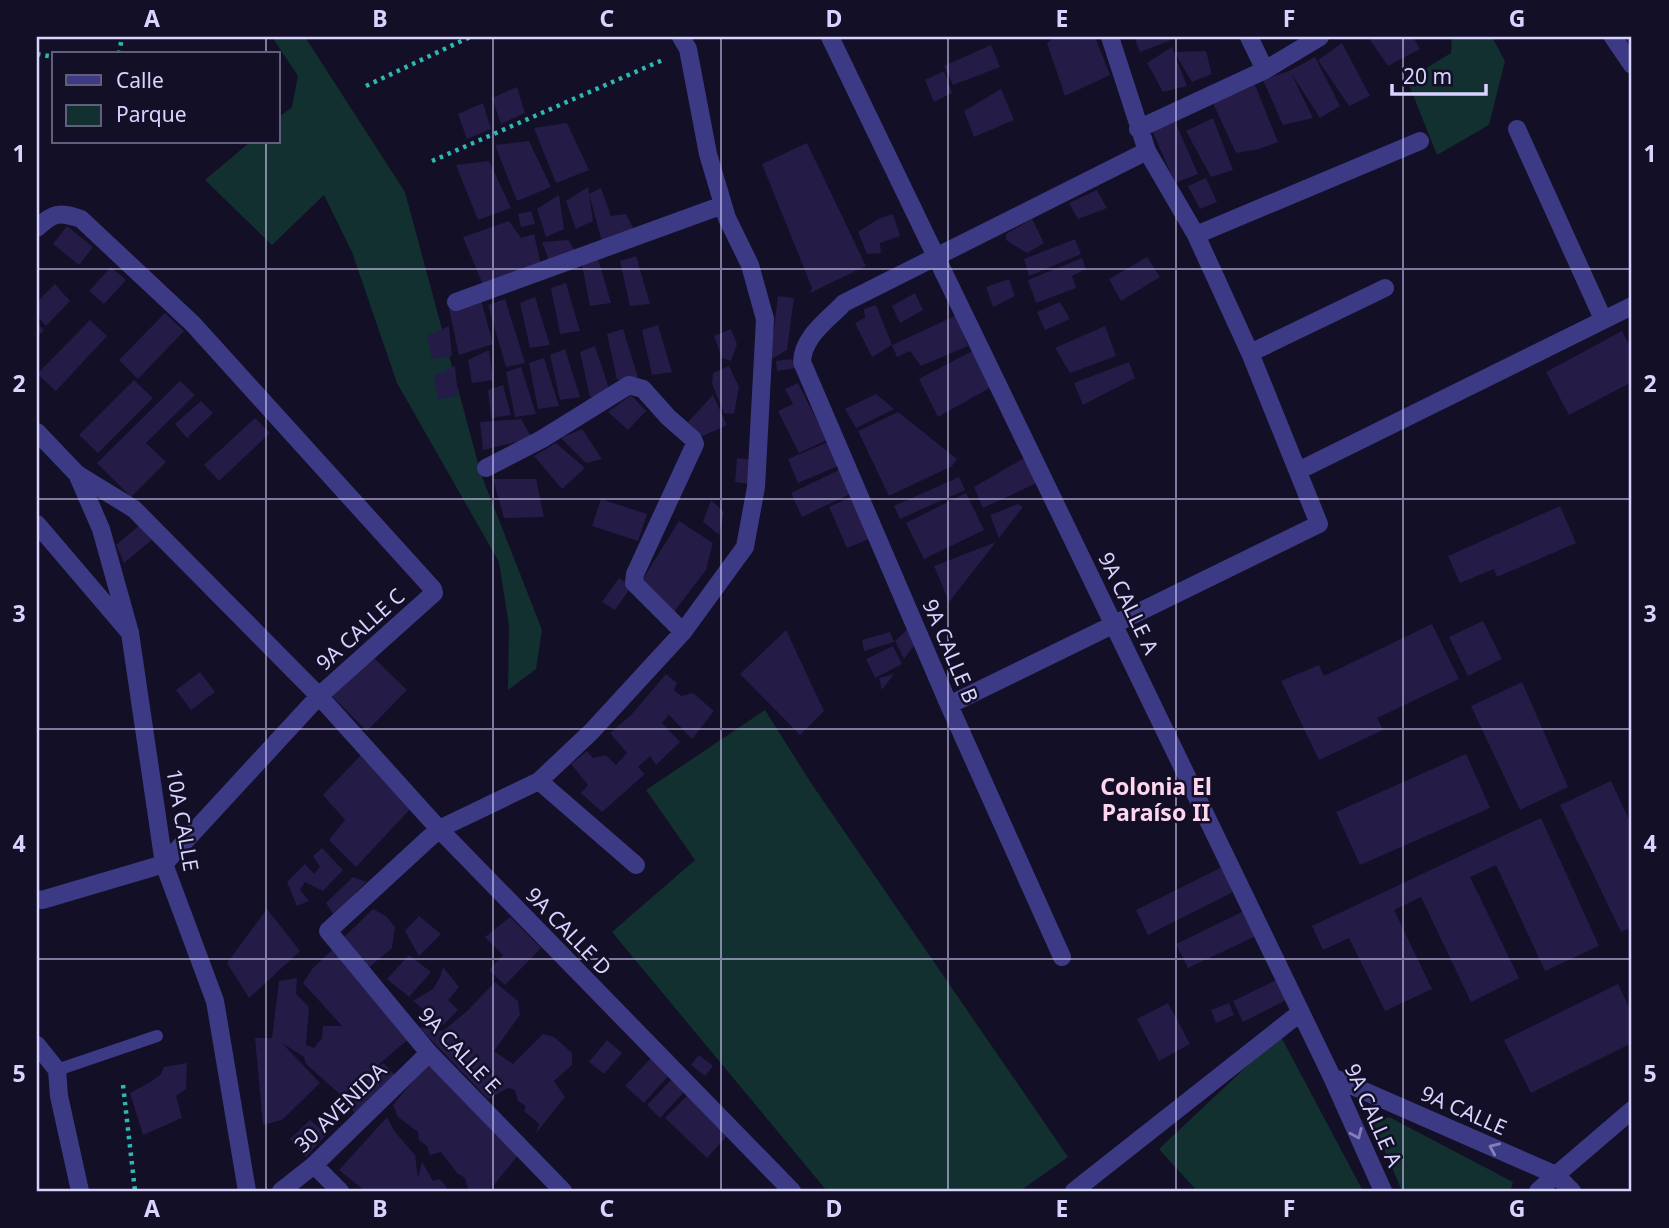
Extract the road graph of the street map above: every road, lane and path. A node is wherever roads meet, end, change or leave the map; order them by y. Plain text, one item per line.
1 (470, 37) edge
2 (830, 37) edge
3 (1110, 37) edge
4 (1249, 37) edge
5 (1320, 37) edge
6 (1613, 37) edge
7 (685, 43) edge
8 (1632, 65) edge
9 (1265, 70) junction
10 (366, 86) dead end
11 (1139, 129) junction
12 (1517, 129) dead end
13 (1420, 141) dead end
14 (1147, 151) junction
15 (432, 161) dead end
16 (723, 205) junction
17 (37, 228) edge
18 (1196, 235) junction
19 (936, 256) junction
20 (1385, 288) dead end
21 (456, 302) dead end
22 (1632, 306) edge
23 (1603, 319) junction
24 (1250, 353) junction
25 (37, 432) edge
26 (486, 468) dead end
27 (1298, 471) junction
28 (77, 474) junction
29 (37, 524) edge
30 (1114, 625) junction
31 (683, 632) junction
32 (130, 633) junction
33 (319, 696) junction
34 (949, 705) junction
35 (539, 781) junction
36 (439, 830) junction
37 (164, 864) junction
38 (636, 865) dead end
39 (37, 899) edge
40 (1062, 957) dead end
41 (1301, 1012) junction
42 (157, 1037) dead end
43 (37, 1045) edge
44 (429, 1053) junction
45 (57, 1070) junction
46 (1332, 1077) junction
47 (123, 1085) dead end
48 (1632, 1110) edge
49 (314, 1165) junction
50 (1556, 1175) junction
51 (80, 1191) edge
52 (135, 1191) edge
53 (247, 1191) edge
54 (281, 1191) edge
55 (340, 1191) edge
56 (563, 1191) edge
57 (792, 1191) edge
58 (1074, 1191) edge
59 (1383, 1191) edge
60 (1538, 1191) edge
61 (1572, 1191) edge

1 - 10 path
2 - 19 street, 9A CALLE A
3 - 11 street
4 - 9 street
5 - 9 street
6 - 8 street
7 - 15 path
7 - 16 street
9 - 11 street
11 - 14 street
12 - 23 street
13 - 18 street
14 - 18 street
14 - 19 street
16 - 21 street
16 - 31 street
17 - 33 street, 9A CALLE C
18 - 24 street
19 - 30 street, 9A CALLE A
19 - 34 street, 9A CALLE B
20 - 24 street
22 - 23 street
23 - 27 street
24 - 27 street
25 - 28 street
26 - 31 street
27 - 30 street
28 - 32 street, 10A CALLE
28 - 33 street, 9A CALLE D
29 - 32 street
30 - 34 street
30 - 41 street, 9A CALLE A
31 - 35 street
32 - 37 street, 10A CALLE
33 - 36 street, 9A CALLE D
33 - 37 street, 9A CALLE C
34 - 40 street, 9A CALLE B
35 - 36 street
35 - 38 street
36 - 44 street, 9A CALLE E
36 - 57 street, 9A CALLE D
37 - 39 street
37 - 53 street, 10A CALLE
41 - 46 street, 9A CALLE A
41 - 58 street
42 - 45 lane
43 - 45 street
44 - 49 street, 30 AVENIDA
44 - 56 street, 9A CALLE E
45 - 51 street
50 -> 46 street, 9A CALLE
46 -> 59 street, 9A CALLE A
47 - 52 path
48 - 50 street
49 - 54 street, 30 AVENIDA
49 - 55 street
50 - 60 street
50 - 61 street, 9A CALLE

